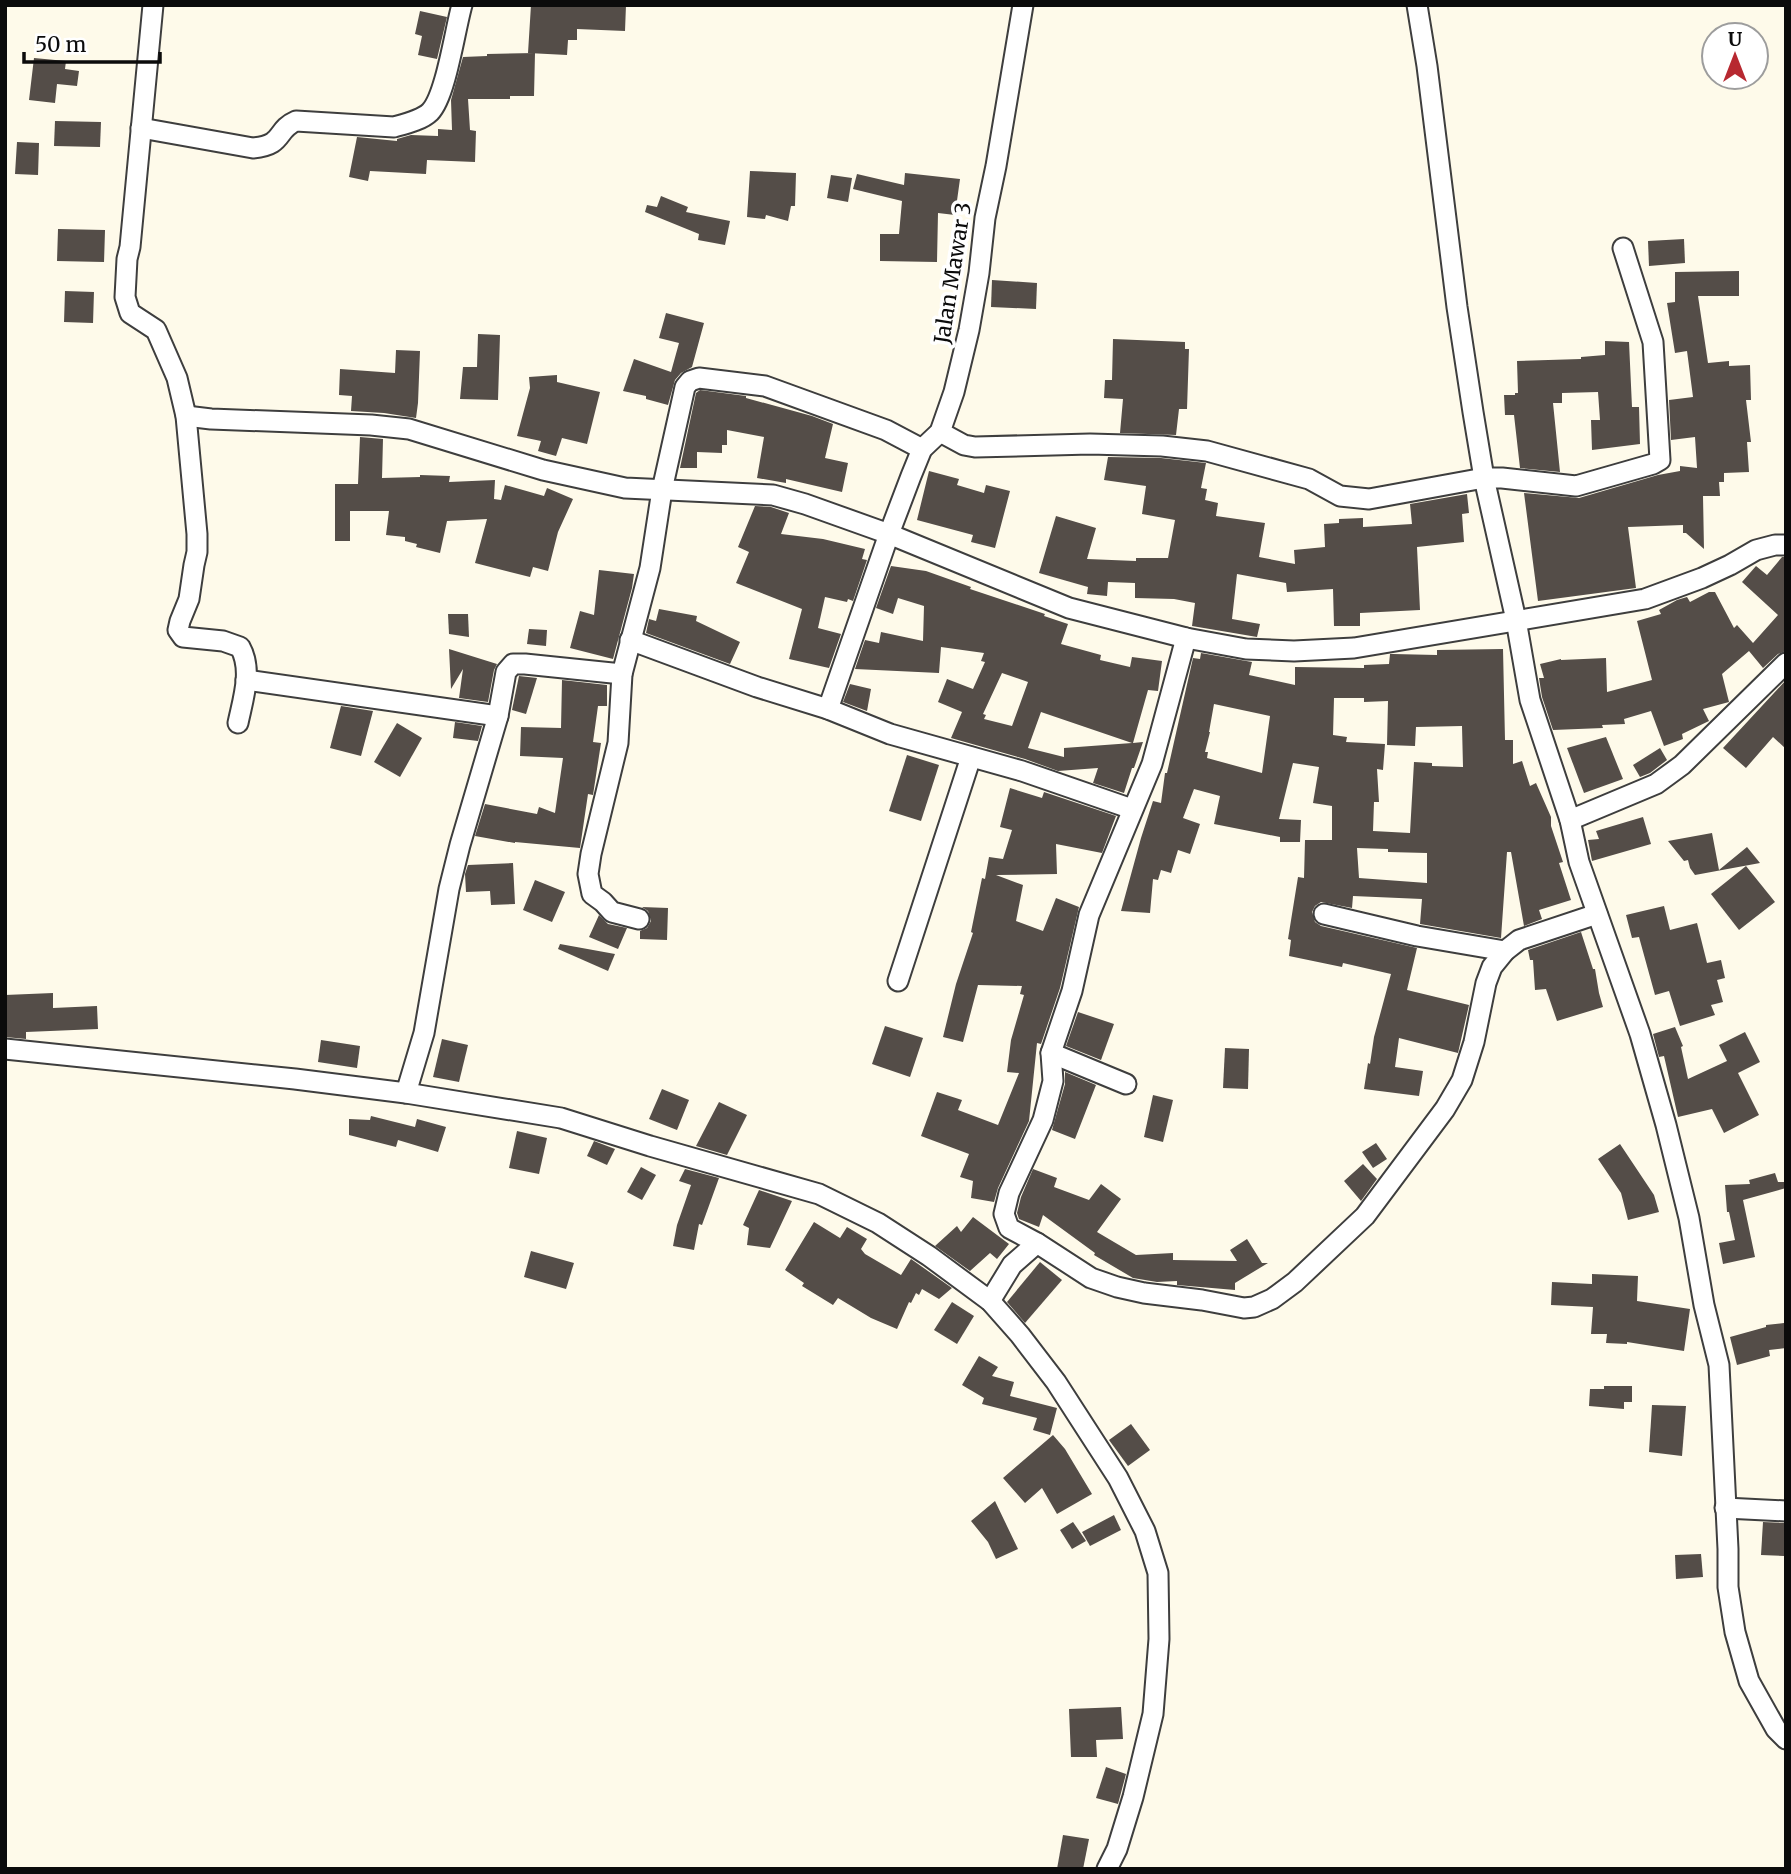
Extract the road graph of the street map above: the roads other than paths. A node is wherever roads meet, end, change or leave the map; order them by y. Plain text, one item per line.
1 (153, 5) edge
2 (462, 5) edge
3 (1023, 5) edge
4 (1417, 5) edge
5 (141, 128) junction
6 (1623, 248) dead end
7 (186, 416) junction
8 (940, 432) junction
9 (922, 449) junction
10 (1483, 478) junction
11 (662, 490) junction
12 (889, 534) junction
13 (1786, 545) edge
14 (1516, 620) junction
15 (1186, 638) junction
16 (630, 640) junction
17 (1786, 663) edge
18 (622, 674) junction
19 (246, 680) junction
20 (828, 709) junction
21 (498, 716) junction
22 (238, 723) dead end
23 (971, 757) junction
24 (1132, 809) junction
25 (1570, 820) junction
26 (1324, 914) dead end
27 (1597, 914) junction
28 (639, 919) dead end
29 (1505, 951) junction
30 (898, 981) dead end
31 (5, 1049) edge
32 (1051, 1053) junction
33 (1126, 1084) dead end
34 (406, 1093) junction
35 (1037, 1243) junction
36 (990, 1301) junction
37 (1725, 1508) junction
38 (1786, 1511) edge
39 (1786, 1738) edge
40 (1107, 1869) edge

1 - 5 street
2 - 5 street
3 - 8 street, Jalan Mawar 3
4 - 10 street
5 - 7 street
6 - 10 street
7 - 11 street
7 - 19 street
8 - 9 street, Jalan Mawar 3
8 - 10 street
9 - 11 street
9 - 12 street, Jalan Mawar 3
10 - 14 street
11 - 12 street
11 - 16 street
12 - 15 street
12 - 20 street, Jalan Mawar 3
13 - 14 street
14 - 15 street
14 - 25 street
15 - 24 street
16 - 18 street
16 - 20 street
17 - 25 street
18 - 21 street
18 - 28 street
19 - 21 street
19 - 22 street
20 - 23 street
21 - 34 street
23 - 24 street
23 - 30 street
24 - 32 street
25 - 27 street
26 - 29 street
27 - 29 street
27 - 37 street
29 - 35 street
31 - 34 street
32 - 33 street
32 - 35 street
34 - 36 street
35 - 36 street
36 - 40 street
37 - 38 street
37 - 39 street

